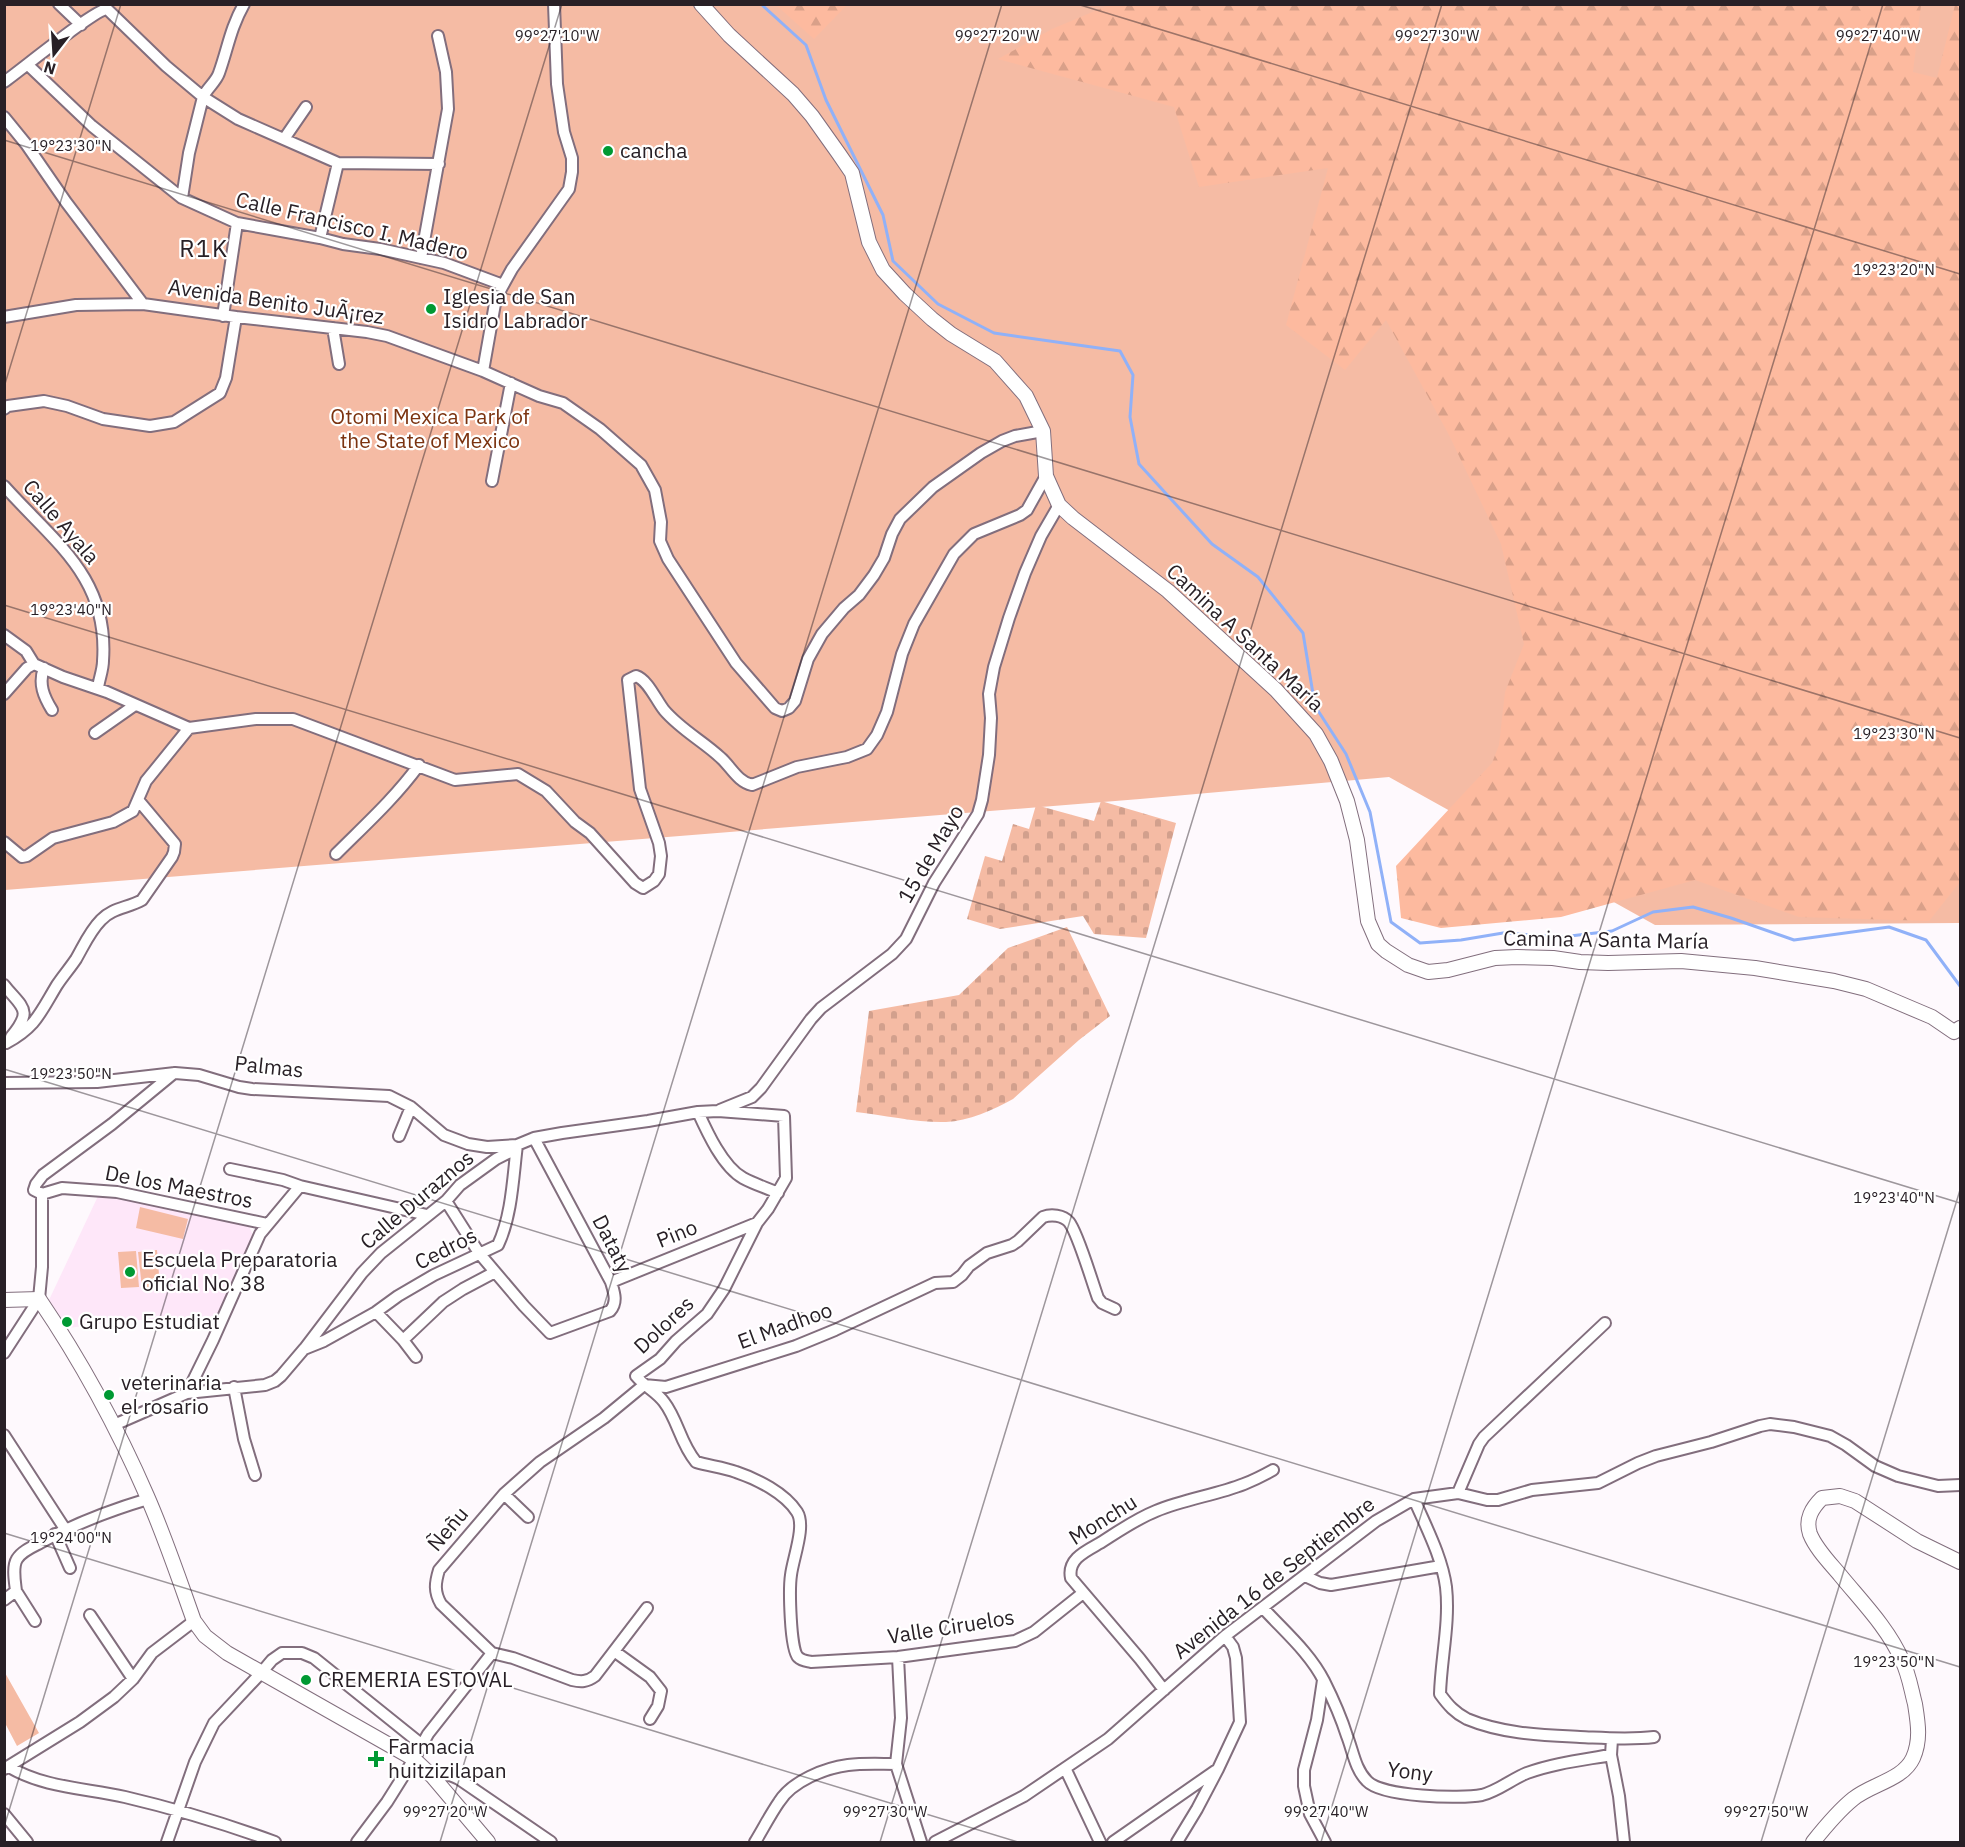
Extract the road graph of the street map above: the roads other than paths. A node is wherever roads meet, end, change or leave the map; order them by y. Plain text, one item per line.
1 (59, 4) edge
2 (244, 4) edge
3 (554, 4) edge
4 (701, 4) edge
5 (81, 25) junction
6 (438, 36) dead end
7 (28, 65) junction
8 (4, 82) edge
9 (203, 97) junction
10 (306, 107) dead end
11 (4, 117) edge
12 (284, 139) junction
13 (338, 163) junction
14 (439, 164) junction
15 (182, 198) junction
16 (237, 223) junction
17 (321, 238) junction
18 (421, 258) junction
19 (502, 285) junction
20 (143, 304) junction
21 (222, 316) junction
22 (4, 317) edge
23 (236, 317) junction
24 (333, 328) junction
25 (339, 364) dead end
26 (483, 371) junction
27 (512, 382) junction
28 (4, 409) edge
29 (1043, 431) junction
30 (1046, 476) junction
31 (492, 481) dead end
32 (4, 486) edge
33 (1059, 505) junction
34 (4, 635) edge
35 (39, 666) junction
36 (98, 688) junction
37 (4, 694) edge
38 (135, 705) junction
39 (52, 710) dead end
40 (189, 728) junction
41 (94, 733) dead end
42 (419, 765) junction
43 (139, 801) junction
44 (4, 842) edge
45 (336, 854) dead end
46 (4, 986) edge
47 (1959, 1031) edge
48 (5, 1044) edge
49 (175, 1073) junction
50 (4, 1083) edge
51 (411, 1107) junction
52 (718, 1111) junction
53 (698, 1112) junction
54 (399, 1136) dead end
55 (534, 1138) junction
56 (517, 1144) junction
57 (230, 1169) dead end
58 (300, 1186) junction
59 (778, 1193) junction
60 (42, 1194) junction
61 (446, 1201) junction
62 (427, 1215) junction
63 (757, 1223) junction
64 (267, 1224) junction
65 (479, 1252) junction
66 (495, 1272) junction
67 (610, 1282) junction
68 (4, 1299) edge
69 (39, 1299) junction
70 (1115, 1309) dead end
71 (376, 1312) junction
72 (1605, 1323) dead end
73 (403, 1340) junction
74 (304, 1349) junction
75 (4, 1353) edge
76 (416, 1357) dead end
77 (644, 1385) junction
78 (234, 1387) junction
79 (187, 1393) junction
80 (114, 1425) junction
81 (4, 1435) edge
82 (1273, 1470) dead end
83 (255, 1475) dead end
84 (1960, 1485) edge
85 (1458, 1493) junction
86 (504, 1494) junction
87 (148, 1499) junction
88 (1414, 1499) junction
89 (528, 1517) dead end
90 (60, 1532) junction
91 (1960, 1562) edge
92 (1441, 1566) junction
93 (70, 1568) dead end
94 (1305, 1576) junction
95 (16, 1591) junction
96 (1083, 1593) junction
97 (4, 1599) edge
98 (647, 1608) dead end
99 (1263, 1608) junction
100 (90, 1615) dead end
101 (35, 1621) dead end
102 (194, 1621) junction
103 (1225, 1636) junction
104 (614, 1651) junction
105 (492, 1653) junction
106 (898, 1657) junction
107 (811, 1662) joint
108 (261, 1673) junction
109 (132, 1679) junction
110 (1323, 1680) junction
111 (1164, 1690) junction
112 (650, 1719) dead end
113 (1654, 1737) dead end
114 (1612, 1739) junction
115 (421, 1744) junction
116 (1611, 1755) junction
117 (414, 1759) junction
118 (896, 1764) junction
119 (7, 1768) edge
120 (1065, 1768) junction
121 (1218, 1769) junction
122 (433, 1777) junction
123 (177, 1809) junction
124 (4, 1814) edge
125 (27, 1842) edge
126 (167, 1842) edge
127 (275, 1842) edge
128 (357, 1842) edge
129 (488, 1842) edge
130 (551, 1842) edge
131 (755, 1842) edge
132 (921, 1842) edge
133 (935, 1842) edge
134 (1100, 1842) edge
135 (1113, 1842) edge
136 (1177, 1842) edge
137 (1324, 1842) edge
138 (1624, 1842) edge
139 (1813, 1842) edge

1 - 5 street
2 - 9 street
3 - 19 street
4 - 29 main road, Camina A Santa María
5 - 7 street
5 - 9 street
6 - 14 street
7 - 8 street
7 - 15 street, Calle Francisco I. Madero
9 - 12 street
9 - 15 street
10 - 12 street
11 - 20 street
12 - 13 street
13 - 14 street
13 - 17 street
14 - 18 street
15 - 16 street, Calle Francisco I. Madero
16 - 17 street, Calle Francisco I. Madero
16 - 21 street
17 - 18 street, Calle Francisco I. Madero
18 - 19 street, Calle Francisco I. Madero
19 - 26 street
20 - 21 street, Avenida Benito JuÃ¡rez
20 - 22 street, Avenida Benito JuÃ¡rez
21 - 23 street, Avenida Benito JuÃ¡rez
23 - 24 street, Avenida Benito JuÃ¡rez
23 - 28 street
24 - 25 street
24 - 26 street, Avenida Benito JuÃ¡rez
26 - 27 street, Avenida Benito JuÃ¡rez
27 - 29 street, Avenida Benito JuÃ¡rez
27 - 31 street
29 - 30 main road, Camina A Santa María
30 - 33 main road, Camina A Santa María
30 - 42 street
32 - 36 street, Calle Ayala
33 - 47 main road, Camina A Santa María
33 - 52 street, 15 de Mayo
34 - 35 street
35 - 36 street
35 - 37 street
35 - 39 street
36 - 38 street
38 - 40 street
38 - 41 street
40 - 42 street
40 - 43 street
42 - 45 street
43 - 44 street
43 - 48 street
46 - 48 street
49 - 50 street, Palmas
49 - 51 street, Palmas
49 - 60 street
51 - 54 street
51 - 56 street, Palmas
52 - 53 street
52 - 59 street, Dolores
53 - 55 street
53 - 59 street
55 - 56 street
55 - 67 street, Dataty
56 - 61 street, Calle Duraznos
56 - 65 street, Cedros
57 - 58 street
58 - 62 street
58 - 64 street
59 - 63 street, Dolores
60 - 64 street, De los Maestros
60 - 69 street
61 - 62 street, Calle Duraznos
61 - 65 street
62 - 74 street, Calle Duraznos
63 - 67 street, Pino
63 - 77 street, Dolores
64 - 79 street, De los Maestros
65 - 66 street
65 - 71 street, Cedros
66 - 67 street, Dataty
66 - 73 street
68 - 69 main road
69 - 75 street
69 - 80 main road
70 - 77 street, El Madhoo
71 - 73 street
71 - 74 street, Cedros
72 - 85 street
73 - 76 street
74 - 78 street, Cedros
77 - 86 street, Ñeñu
77 - 107 street, Dolores
78 - 79 street, Cedros
78 - 83 street
79 - 80 street, Cedros
80 - 87 main road
81 - 90 street
82 - 96 street, Monchu
84 - 85 street
85 - 88 street, Avenida 16 de Septiembre
86 - 89 street
86 - 105 street, Ñeñu
87 - 90 street
87 - 102 main road
88 - 92 street
88 - 94 street, Avenida 16 de Septiembre
90 - 93 street
90 - 95 street
91 - 139 main road
92 - 94 street
92 - 114 street
94 - 99 street, Avenida 16 de Septiembre
95 - 97 street
95 - 101 street
96 - 106 street, Valle Ciruelos
96 - 111 street, Monchu
98 - 104 street
99 - 103 street, Avenida 16 de Septiembre
99 - 110 street, Yony
100 - 109 street
102 - 108 main road
102 - 109 street
103 - 111 street, Avenida 16 de Septiembre
103 - 121 street
104 - 105 street
104 - 112 street
105 - 115 street
106 - 107 street, Valle Ciruelos
106 - 118 street
108 - 115 street
108 - 117 main road
108 - 123 street
109 - 119 street
110 - 116 street, Yony
110 - 137 street
111 - 120 street, Avenida 16 de Septiembre
113 - 114 street
114 - 116 street
115 - 117 street
116 - 138 street
117 - 122 main road
117 - 128 street
118 - 131 street
118 - 132 street
119 - 123 street
120 - 133 street, Avenida 16 de Septiembre
120 - 134 street
121 - 135 street
121 - 136 street
122 - 129 main road
122 - 130 street
123 - 126 street
123 - 127 street
124 - 125 street

